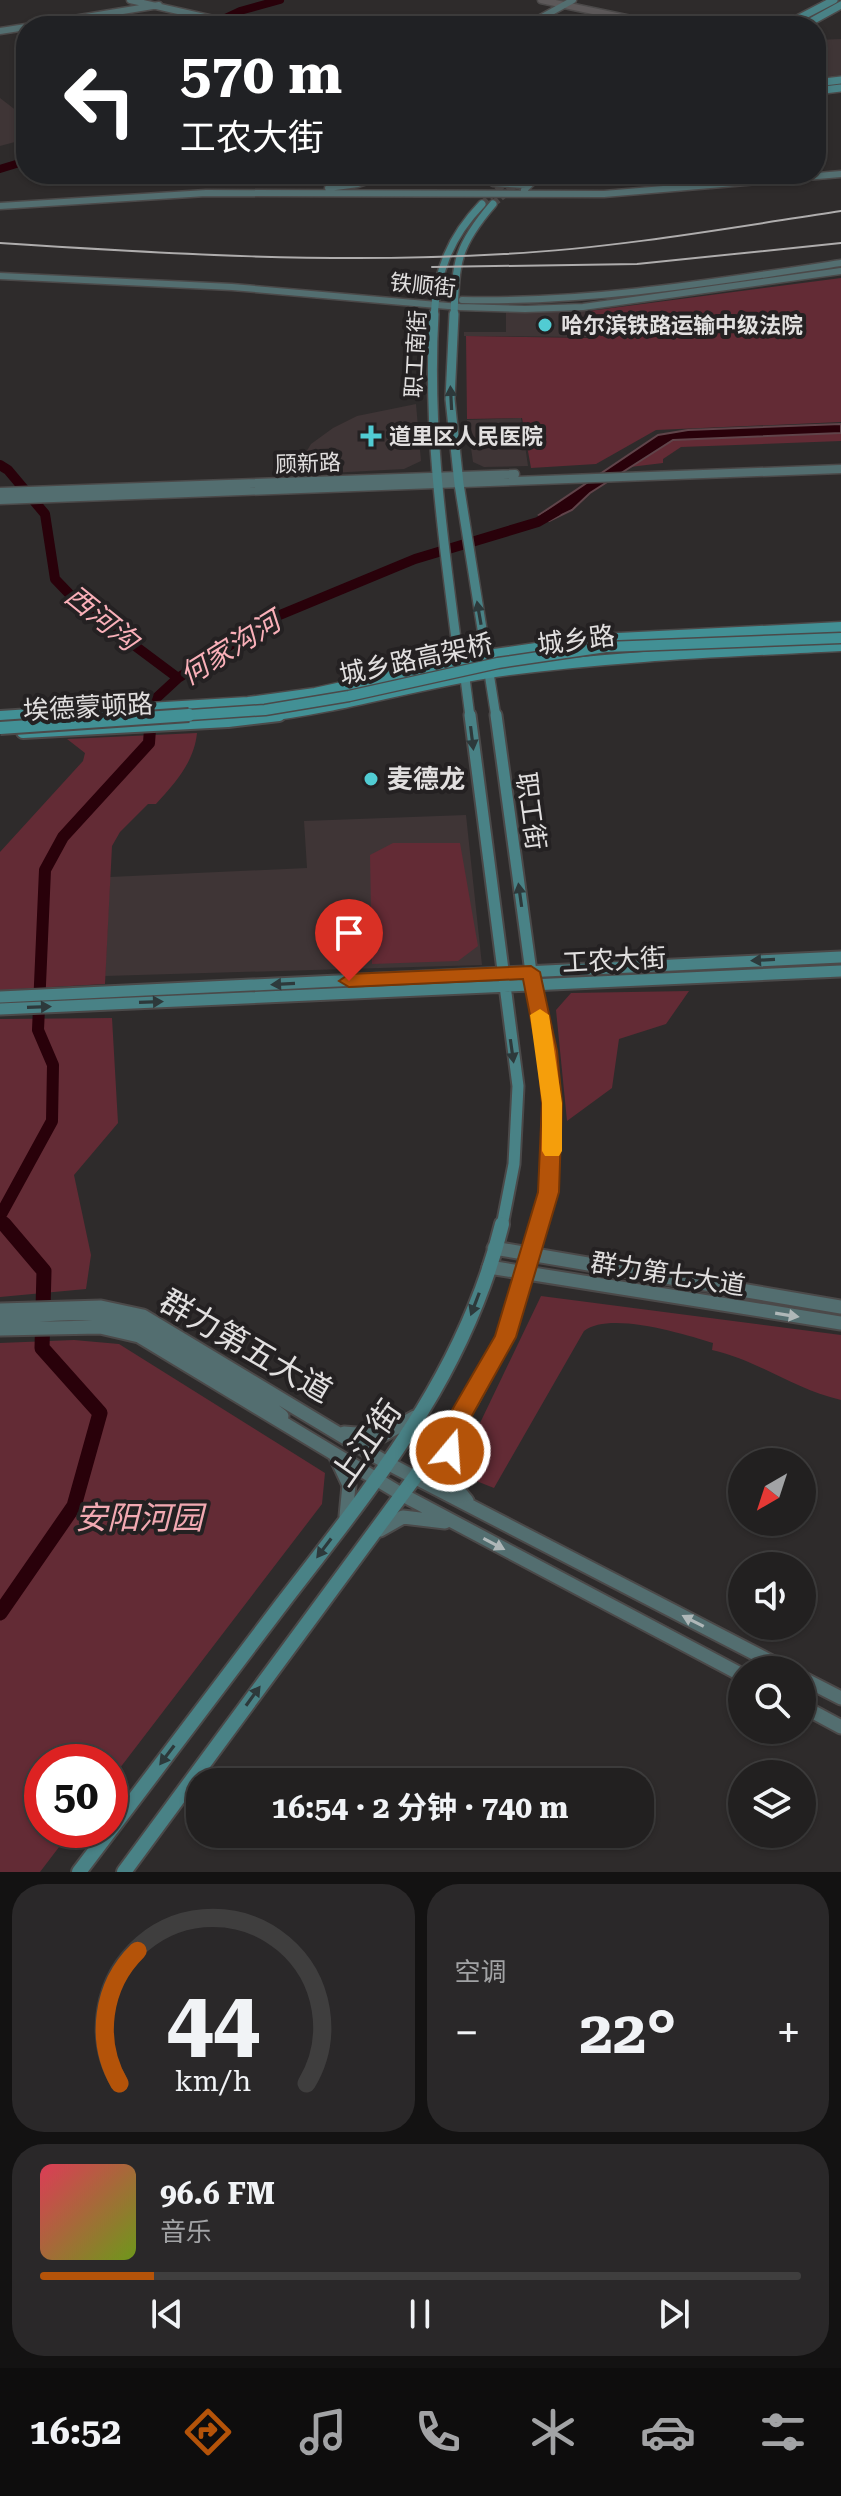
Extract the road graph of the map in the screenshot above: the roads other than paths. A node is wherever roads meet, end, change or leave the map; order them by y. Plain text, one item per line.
1 (130, 0) edge
2 (137, 0) edge
3 (541, 0) edge
4 (834, 0) edge
5 (572, 3) edge
6 (841, 5) edge
7 (161, 6) junction
8 (101, 16) edge
9 (106, 16) edge
10 (203, 16) edge
11 (546, 16) edge
12 (550, 16) edge
13 (624, 16) edge
14 (803, 16) edge
15 (821, 16) edge
16 (342, 184) edge
17 (353, 184) edge
18 (492, 184) edge
19 (679, 184) edge
20 (714, 184) edge
21 (521, 186) edge
22 (309, 190) junction
23 (261, 191) junction
24 (483, 197) junction
25 (493, 204) tunnel mouth
26 (0, 205) edge
27 (841, 263) edge
28 (841, 271) edge
29 (0, 275) edge
30 (435, 301) junction
31 (454, 303) junction
32 (841, 462) edge
33 (841, 469) edge
34 (731, 470) junction
35 (459, 480) junction
36 (434, 481) junction
37 (0, 492) edge
38 (0, 500) edge
39 (841, 627) edge
40 (841, 636) edge
41 (841, 646) edge
42 (487, 655) junction
43 (459, 662) junction
44 (490, 673) junction
45 (465, 678) junction
46 (178, 724) joint
47 (0, 725) edge
48 (841, 957) edge
49 (841, 971) edge
50 (531, 972) junction
51 (502, 981) junction
52 (534, 986) junction
53 (3, 1003) edge
54 (494, 1248) junction
55 (532, 1256) junction
56 (489, 1267) junction
57 (526, 1273) junction
58 (841, 1307) edge
59 (0, 1310) edge
60 (0, 1318) edge
61 (841, 1323) edge
62 (0, 1329) edge
63 (423, 1411) junction
64 (457, 1422) junction
65 (336, 1432) junction
66 (304, 1436) junction
67 (332, 1453) junction
68 (387, 1463) junction
69 (415, 1477) junction
70 (376, 1479) junction
71 (401, 1494) junction
72 (478, 1510) junction
73 (344, 1522) junction
74 (460, 1526) junction
75 (369, 1538) junction
76 (760, 1656) edge
77 (728, 1668) edge
78 (816, 1685) edge
79 (841, 1698) edge
80 (816, 1714) edge
81 (841, 1727) edge
82 (79, 1872) edge
83 (124, 1872) edge

1 - 7 main road
2 - 7 main road
3 - 5 street
4 - 14 main road
5 - 11 main road
5 - 12 main road
5 - 13 street
6 - 15 main road
7 - 8 main road
7 - 9 main road
7 - 10 main road
16 - 23 main road
17 - 22 main road
18 - 24 main road
19 - 21 main road
20 - 21 main road
21 - 24 main road
22 - 23 main road
22 - 24 main road
23 - 24 main road
23 - 26 main road
24 - 30 main road, 职工南街
25 - 31 main road, 职工南街
27 - 31 main road, 铁顺街
28 - 31 main road, 铁顺街
29 - 30 main road, 铁顺街
30 - 31 main road, 铁顺街
30 - 36 main road, 职工南街
35 -> 31 main road, 职工南街
32 - 34 main road, 顾新路
33 - 34 main road, 顾新路
34 - 35 main road, 顾新路
35 - 36 main road, 顾新路
42 -> 35 main road, 职工南街
36 - 37 main road, 顾新路
36 - 38 main road, 顾新路
36 - 43 main road, 职工南街
39 - 42 highway, 城乡路
40 - 47 highway, 城乡路高架桥, bridge
41 - 44 highway, 城乡路
42 - 43 highway, 城乡路
42 - 44 main road, 职工街
43 - 45 main road, 职工街
43 - 47 highway, 埃德蒙顿路
44 - 45 highway, 城乡路
50 -> 44 main road, 职工街
45 - 46 highway, 城乡路
45 -> 51 main road, 职工街
46 - 47 highway, 埃德蒙顿路
48 -> 50 main road, 工农大街
49 - 52 main road, 工农大街
50 - 51 main road, 工农大街
50 - 52 main road, 上江街
51 - 52 main road, 工农大街
51 - 53 main road, 工农大街
51 -> 54 main road, 上江街
52 - 55 main road, 上江街
54 - 55 main road, 群力第七大道
54 - 56 main road, 上江街
55 - 57 main road, 上江街
55 - 58 main road, 群力第七大道
56 - 57 main road, 群力第七大道
56 -> 63 main road, 上江街
57 -> 61 main road, 群力第七大道
57 - 64 main road, 上江街
59 - 65 main road, 群力第五大道
60 - 66 main road
62 - 66 main road, 群力第五大道
63 - 65 main road
63 - 68 main road, 上江街
64 - 69 main road, 上江街
64 - 72 main road
65 - 68 main road, 群力第五大道
66 - 67 main road, 群力第五大道
67 - 70 main road, 群力第五大道
67 - 73 main road
68 - 69 main road, 群力第五大道
68 - 70 main road, 上江街
69 - 71 main road, 上江街
69 - 72 main road, 群力第五大道
70 - 71 main road, 群力第五大道
70 - 73 main road, 上江街
71 - 74 main road, 群力第五大道
71 - 75 main road, 上江街
76 -> 72 main road, 群力第五大道
73 -> 82 main road, 上江街
74 - 75 main road
74 -> 77 main road, 群力第五大道
83 -> 75 main road, 上江街
78 - 79 main road
80 - 81 main road

